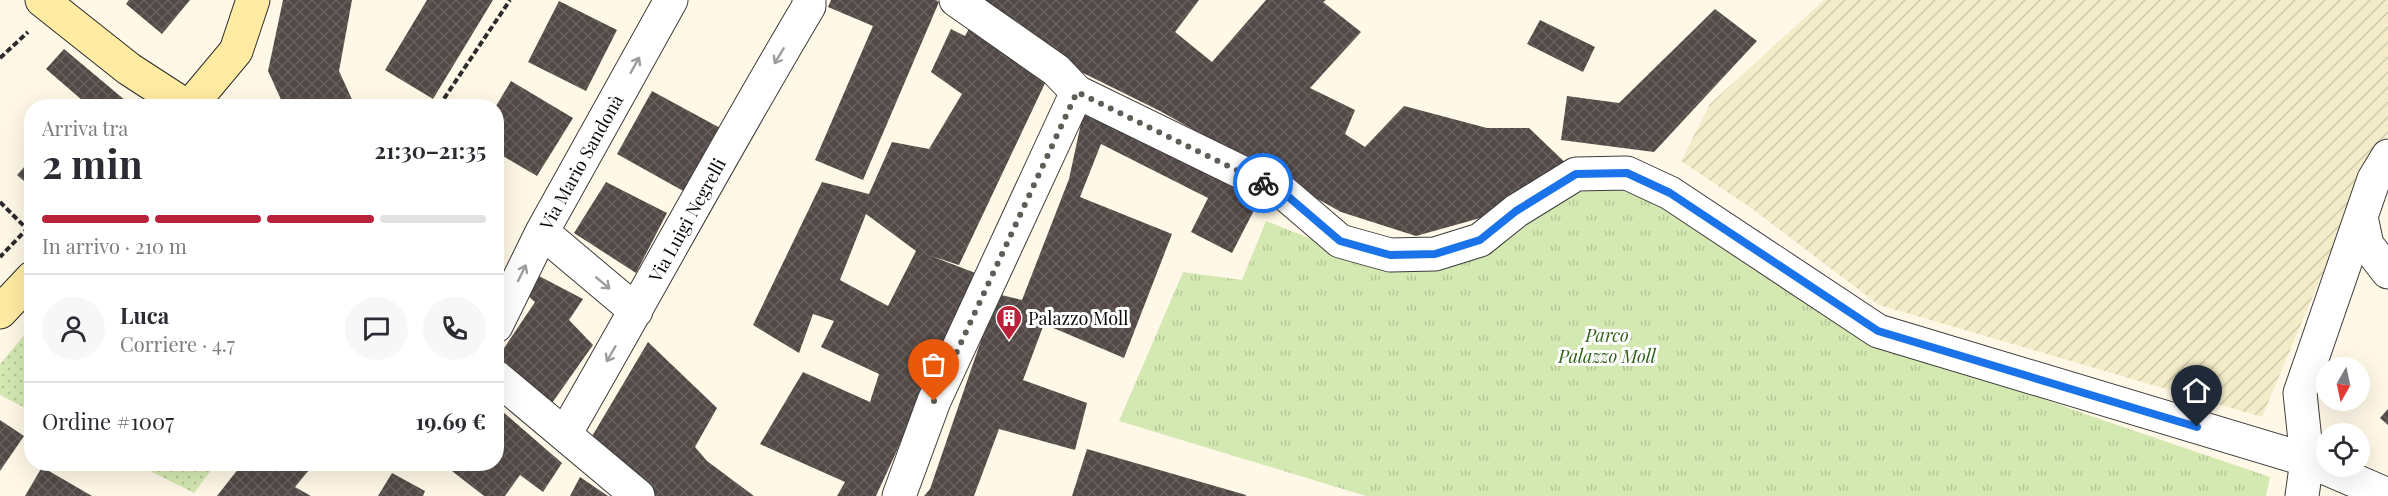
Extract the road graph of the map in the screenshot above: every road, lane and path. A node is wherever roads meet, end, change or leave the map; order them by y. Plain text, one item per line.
1 (42, 0) edge
2 (253, 0) edge
3 (510, 0) edge
4 (671, 0) edge
5 (956, 0) edge
6 (809, 3) edge
7 (1077, 92) junction
8 (177, 99) edge
9 (194, 99) edge
10 (444, 99) edge
11 (2388, 156) edge
12 (0, 202) edge
13 (2361, 217) junction
14 (24, 226) edge
15 (24, 232) edge
16 (542, 232) junction
17 (0, 257) edge
18 (2388, 272) edge
19 (24, 286) edge
20 (504, 310) edge
21 (636, 311) junction
22 (0, 312) edge
23 (504, 384) edge
24 (565, 434) junction
25 (2307, 460) junction
26 (2388, 495) edge
27 (638, 496) edge
28 (900, 496) edge
29 (2302, 496) edge

1 - 8 main road
2 - 9 main road
3 - 10 path
16 -> 4 street, Via Mario Sandonà
5 - 7 street
6 -> 21 street, Via Luigi Negrelli
7 - 25 street
7 - 28 street
11 - 13 street
12 - 14 path
13 - 18 street
13 - 25 street
15 - 17 path
20 -> 16 street, Via Mario Sandonà
16 -> 21 street
19 - 22 main road
21 -> 24 street, Via Luigi Negrelli
23 - 24 street
24 - 27 street
25 - 26 street
25 - 29 street

